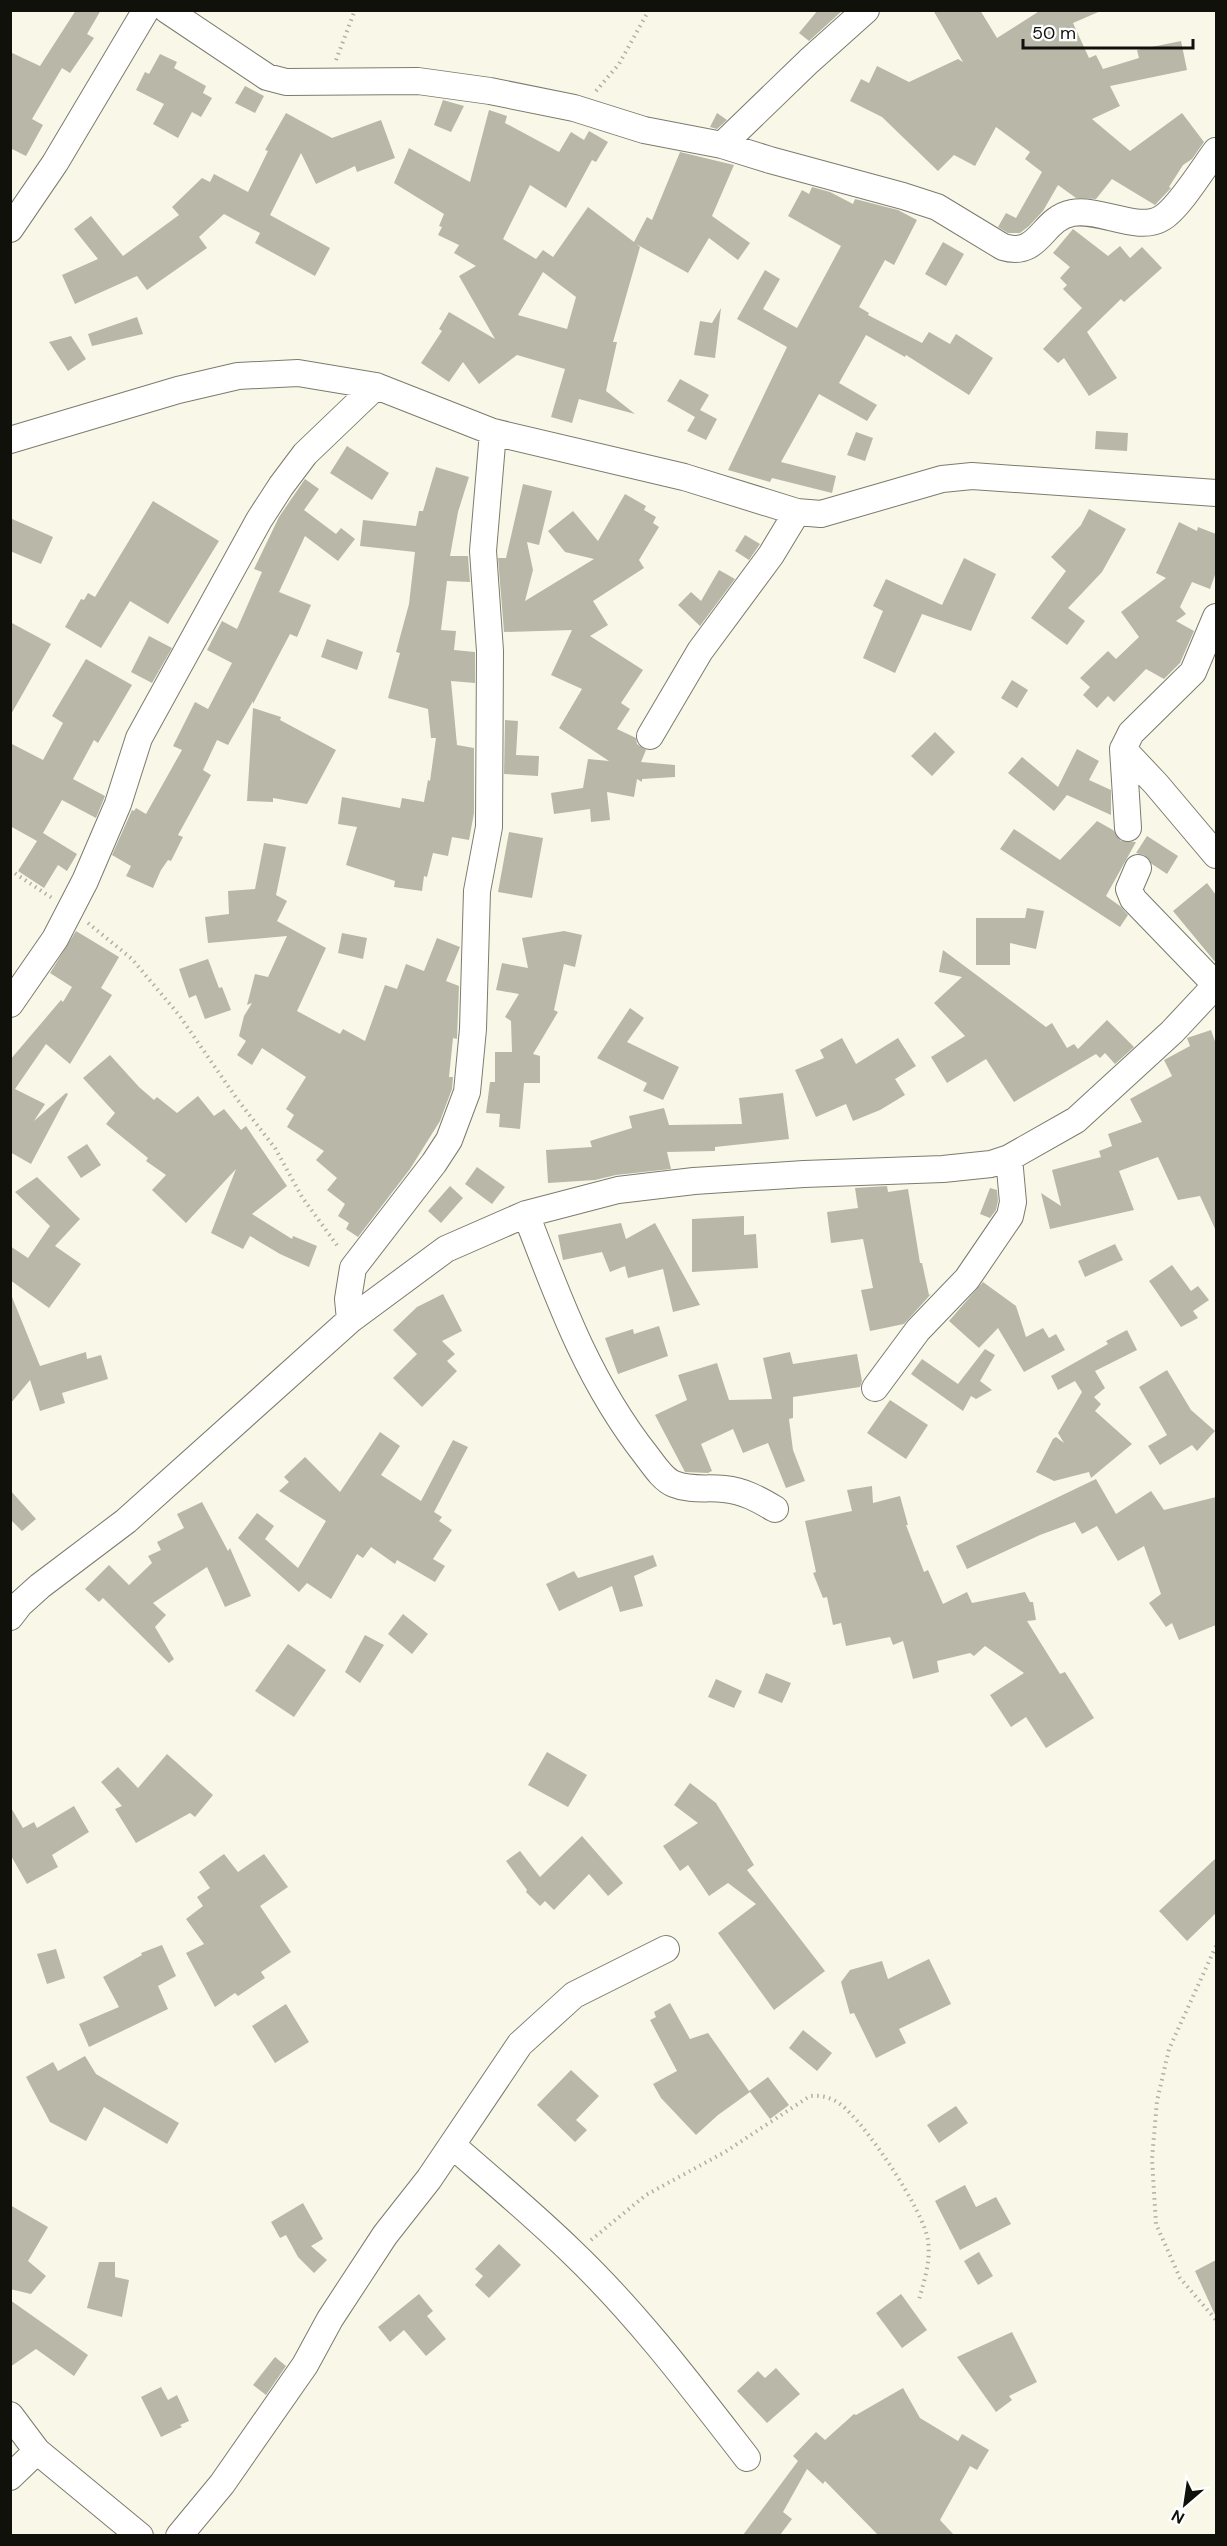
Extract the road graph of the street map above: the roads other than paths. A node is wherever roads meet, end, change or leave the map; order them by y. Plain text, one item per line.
1 (146, 10) edge
2 (167, 10) edge
3 (866, 10) edge
4 (722, 145) junction
5 (1216, 151) edge
6 (10, 229) edge
7 (376, 387) junction
8 (493, 432) junction
9 (10, 440) edge
10 (1216, 493) edge
11 (797, 512) junction
12 (1216, 617) edge
13 (650, 736) dead end
14 (1123, 749) junction
15 (1128, 828) dead end
16 (1216, 855) edge
17 (1138, 868) dead end
18 (1216, 985) edge
19 (10, 1004) edge
20 (1009, 1158) junction
21 (526, 1214) junction
22 (350, 1320) junction
23 (875, 1388) dead end
24 (775, 1509) dead end
25 (10, 1617) edge
26 (666, 1949) dead end
27 (453, 2145) junction
28 (10, 2415) edge
29 (37, 2451) junction
30 (747, 2458) dead end
31 (10, 2477) edge
32 (140, 2535) edge
33 (179, 2535) edge

1 - 6 street
2 - 4 street
3 - 4 street
4 - 5 street
7 - 8 street
7 - 9 street
7 - 19 street
8 - 11 street
8 - 22 street
10 - 11 street
11 - 13 street
12 - 14 street
14 - 15 street
14 - 16 street
17 - 18 street
18 - 20 street
20 - 21 street
20 - 23 street
21 - 22 street
21 - 24 street
22 - 25 street
26 - 27 street
27 - 30 street
27 - 33 street
28 - 29 street
29 - 31 street
29 - 32 street

